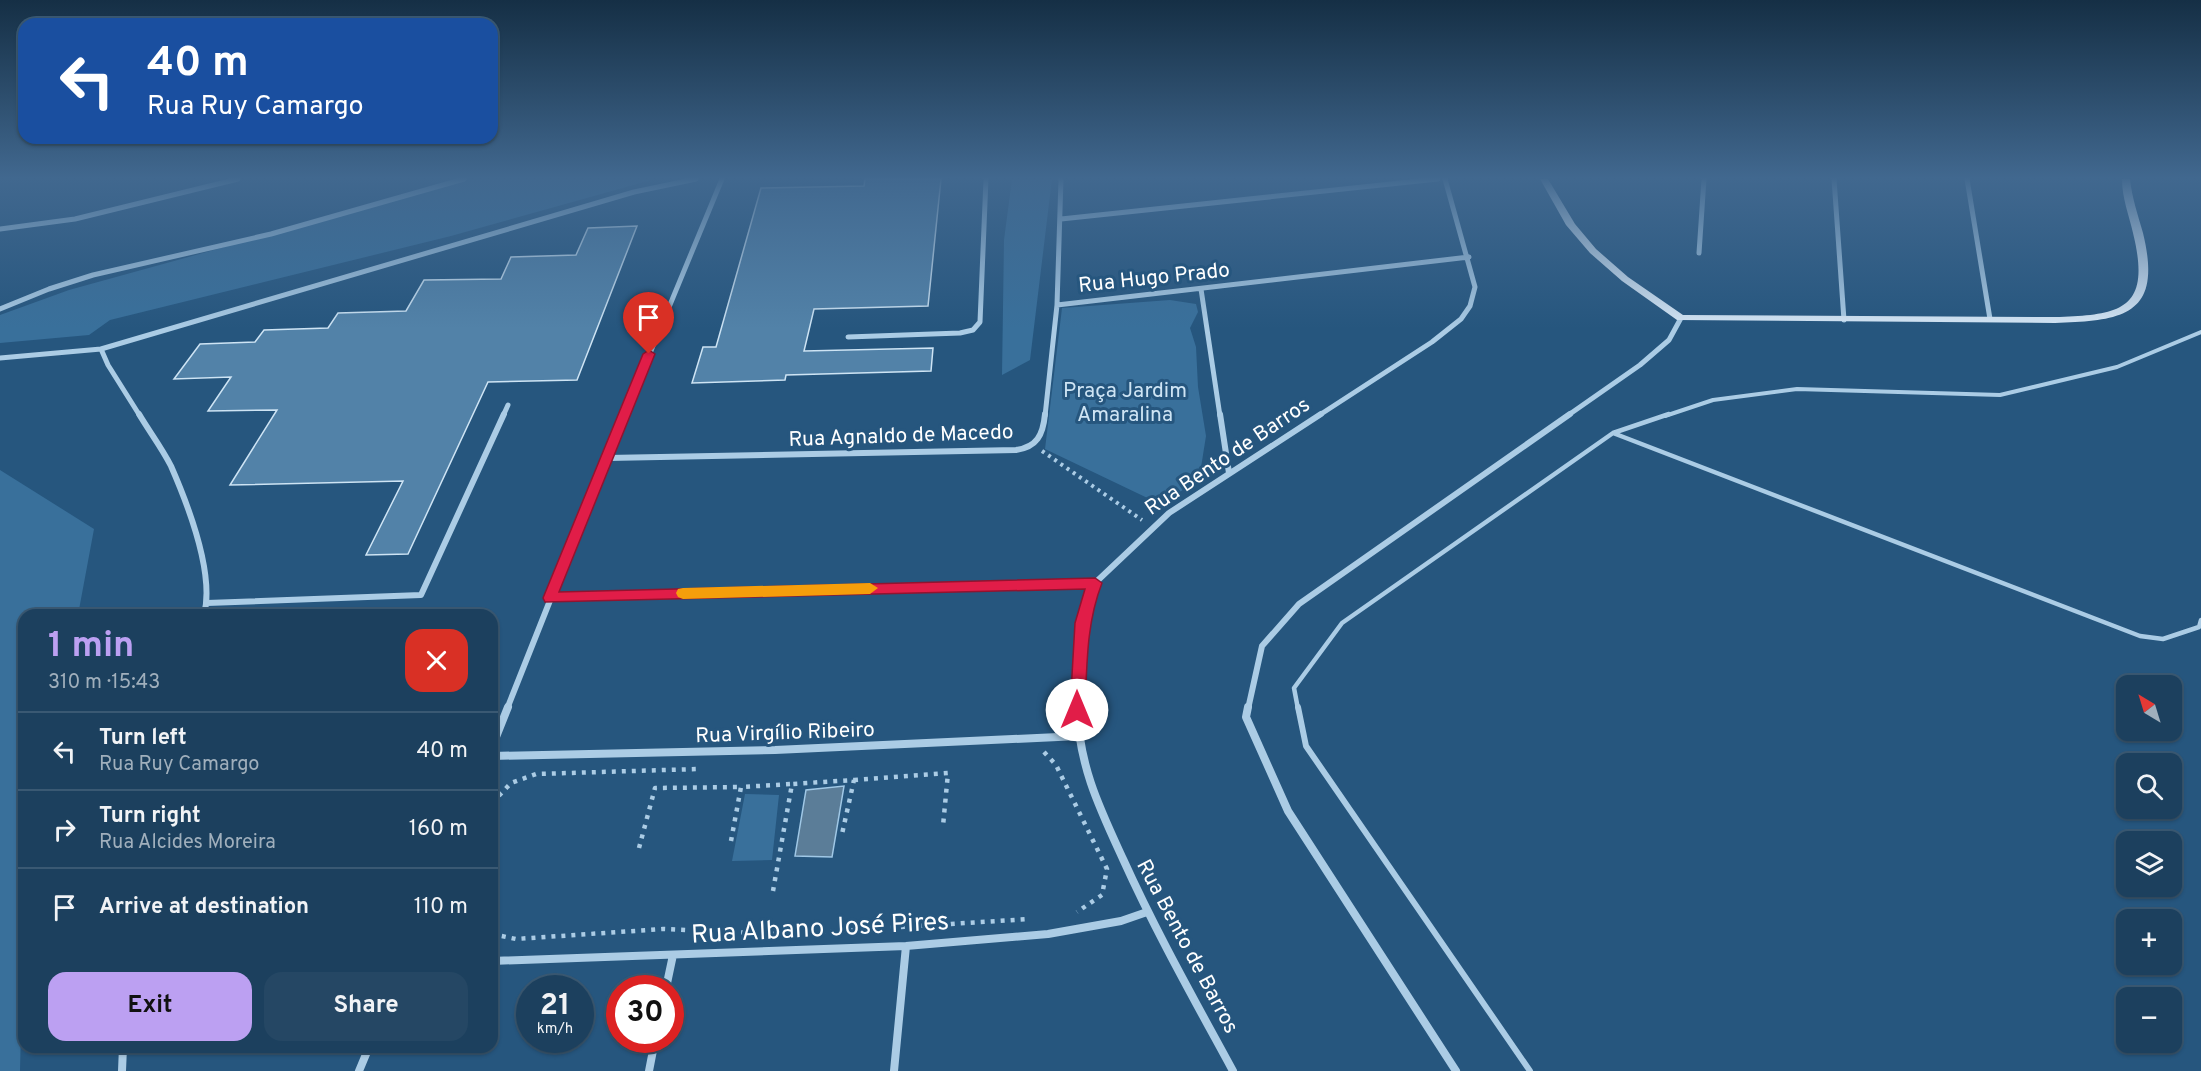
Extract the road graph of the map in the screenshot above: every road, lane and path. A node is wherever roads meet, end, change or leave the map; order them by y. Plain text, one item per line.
1 (293, 229) edge
2 (508, 229) edge
3 (702, 229) edge
4 (984, 229) edge
5 (1061, 229) edge
6 (1460, 229) edge
7 (1573, 229) edge
8 (1701, 229) edge
9 (1838, 229) edge
10 (1975, 229) edge
11 (2137, 229) edge
12 (1699, 253) dead end
13 (1469, 257) junction
14 (1201, 290) junction
15 (1057, 305) junction
16 (0, 309) edge
17 (1681, 318) junction
18 (1990, 319) junction
19 (1845, 320) junction
20 (2201, 332) edge
21 (848, 337) dead end
22 (101, 349) junction
23 (0, 358) edge
24 (508, 405) dead end
25 (1613, 433) junction
26 (1033, 445) junction
27 (608, 458) junction
28 (1228, 473) junction
29 (1152, 527) junction
30 (1095, 583) junction
31 (550, 598) junction
32 (207, 603) junction
33 (206, 609) edge
34 (2201, 620) edge
35 (498, 732) edge
36 (1079, 736) junction
37 (1034, 752) dead end
38 (498, 756) edge
39 (700, 768) dead end
40 (854, 780) junction
41 (792, 784) junction
42 (741, 787) junction
43 (498, 795) edge
44 (943, 826) dead end
45 (842, 834) dead end
46 (731, 841) dead end
47 (639, 848) dead end
48 (773, 891) dead end
49 (1147, 912) junction
50 (1066, 918) dead end
51 (1040, 919) dead end
52 (816, 933) dead end
53 (785, 934) dead end
54 (498, 935) edge
55 (906, 946) junction
56 (673, 955) junction
57 (498, 961) edge
58 (669, 975) edge
59 (123, 1053) edge
60 (366, 1053) edge
61 (652, 1053) edge
62 (122, 1071) edge
63 (359, 1071) edge
64 (649, 1071) edge
65 (894, 1071) edge
66 (1233, 1071) edge
67 (1456, 1071) edge
68 (1530, 1071) edge

1 - 16 street
2 - 22 street
3 - 27 street
4 - 21 street
5 - 15 street, Rua Agnaldo de Macedo
6 - 13 street, Rua Bento de Barros
7 - 17 street
8 - 12 street
9 - 19 street
10 - 18 street
11 - 18 street
13 - 14 street, Rua Hugo Prado
13 - 28 street, Rua Bento de Barros
14 - 15 street, Rua Hugo Prado
14 - 28 street
15 - 26 street, Rua Agnaldo de Macedo
17 - 19 street
17 - 67 street
18 - 19 street
20 - 25 lane
22 - 23 street
22 - 32 street
24 - 32 street
25 - 34 lane
25 - 68 lane
26 - 27 street, Rua Agnaldo de Macedo
26 - 29 path
27 - 31 street
28 - 29 street, Rua Bento de Barros
29 - 30 street, Rua Bento de Barros
30 - 31 street
30 - 36 street, Rua Bento de Barros
31 - 35 street
32 - 33 street
36 - 38 street, Rua Virgílio Ribeiro
36 - 49 street, Rua Bento de Barros
37 - 50 path
39 - 43 path
40 - 41 path
40 - 44 path
40 - 45 path
41 - 42 path
41 - 48 path
42 - 46 path
42 - 47 path
49 - 55 street, Rua Albano José Pires
49 - 66 street, Rua Bento de Barros
51 - 52 path
53 - 54 path
55 - 56 street, Rua Albano José Pires
55 - 65 street
56 - 57 street, Rua Albano José Pires
56 - 58 street
59 - 62 street
60 - 63 street
61 - 64 street

